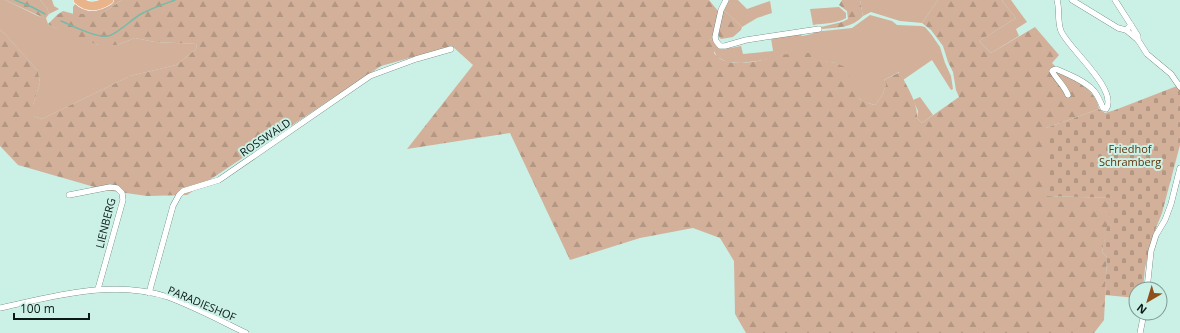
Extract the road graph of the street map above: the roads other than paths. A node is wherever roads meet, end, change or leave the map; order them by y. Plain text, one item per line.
1 (78, 0) edge
2 (109, 0) edge
3 (726, 0) edge
4 (1057, 0) edge
5 (1072, 0) edge
6 (1115, 0) edge
7 (1128, 27) junction
8 (819, 29) dead end
9 (451, 49) dead end
10 (1180, 87) edge
11 (1068, 95) dead end
12 (1180, 168) edge
13 (69, 195) dead end
14 (1148, 281) edge
15 (98, 289) junction
16 (149, 293) junction
17 (0, 308) edge
18 (1142, 321) edge
19 (246, 333) edge
20 (1140, 333) edge

1 - 2 main road
3 - 8 street
4 - 11 street
5 - 7 street
6 - 7 street
7 - 10 street
9 - 16 street, ROSSWALD
12 - 14 street
13 - 15 street, LIENBERG
15 - 16 street
15 - 17 street
16 - 19 street, PARADIESHOF
18 - 20 street

